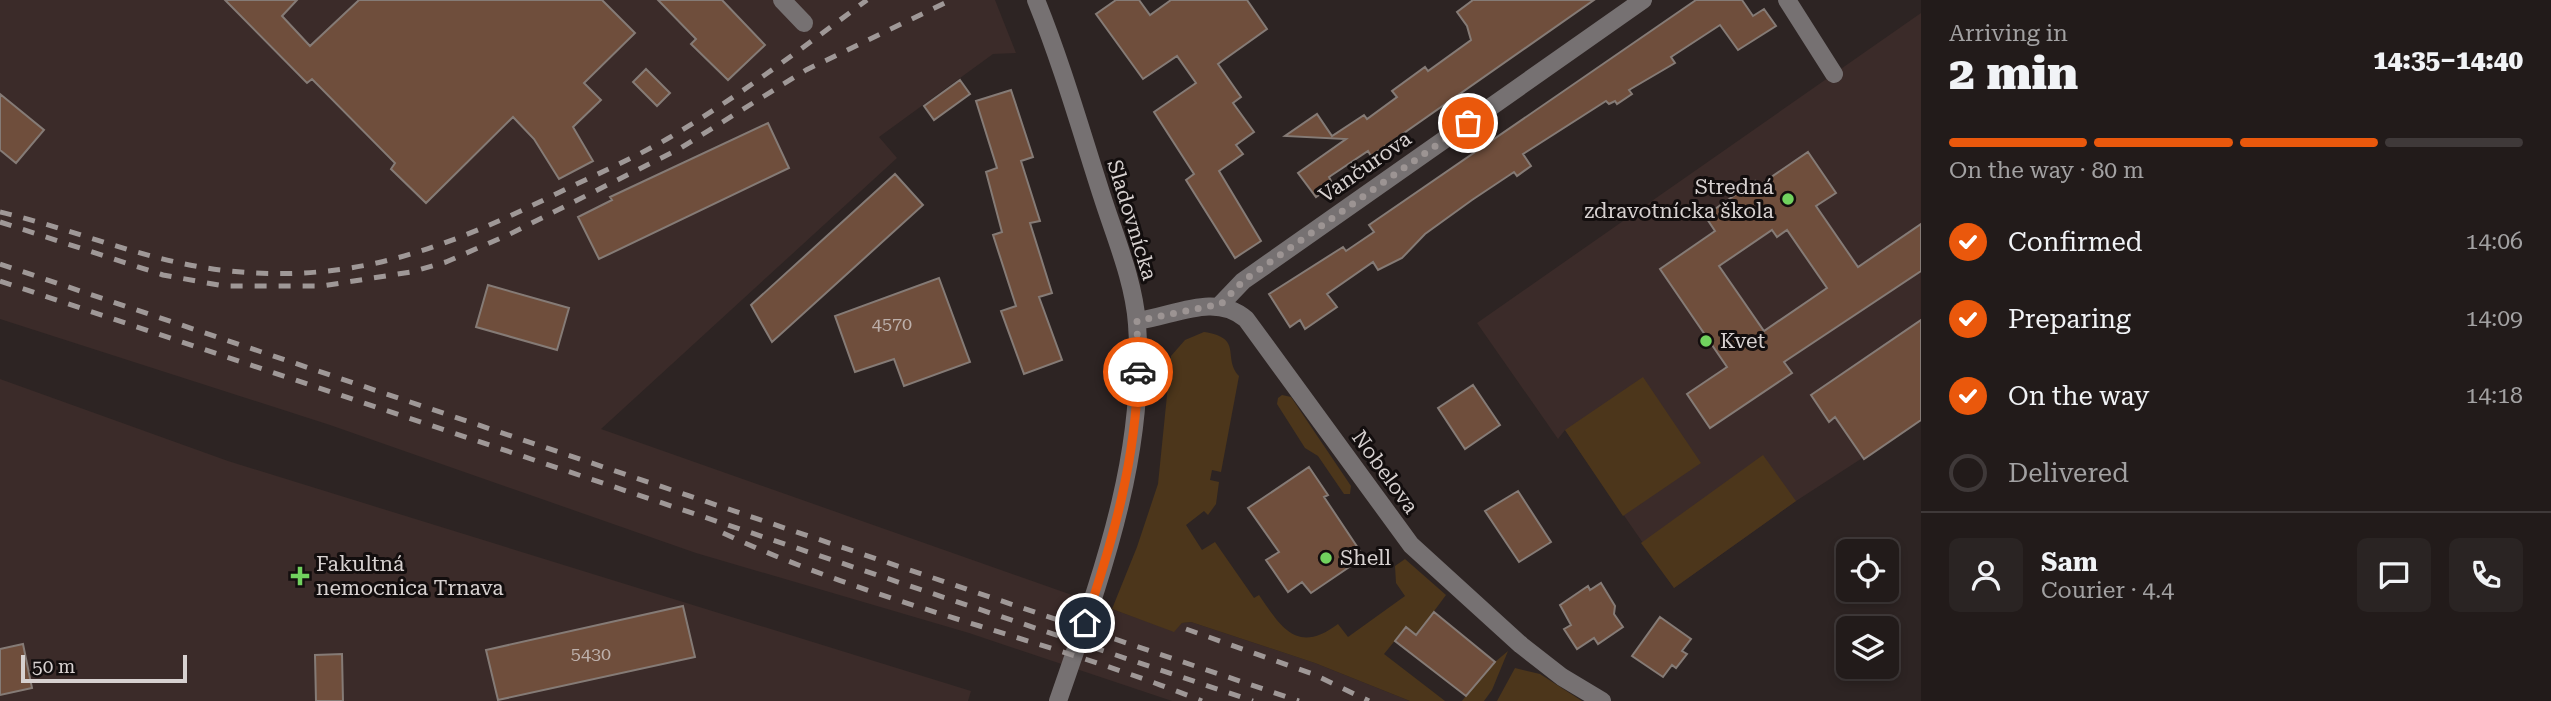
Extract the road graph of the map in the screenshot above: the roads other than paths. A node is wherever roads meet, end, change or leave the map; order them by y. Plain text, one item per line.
1 (782, 0) edge
2 (1035, 0) edge
3 (1643, 0) edge
4 (1787, 0) edge
5 (804, 23) dead end
6 (1834, 74) dead end
7 (1221, 304) junction
8 (1137, 321) junction
9 (1058, 701) edge
10 (1602, 701) edge

1 - 5 street
2 - 8 street, Sladovnícka
3 - 7 street, Vančurova
4 - 6 street
7 - 8 street
7 - 10 street, Nobelova
8 - 9 street, Sladovnícka

